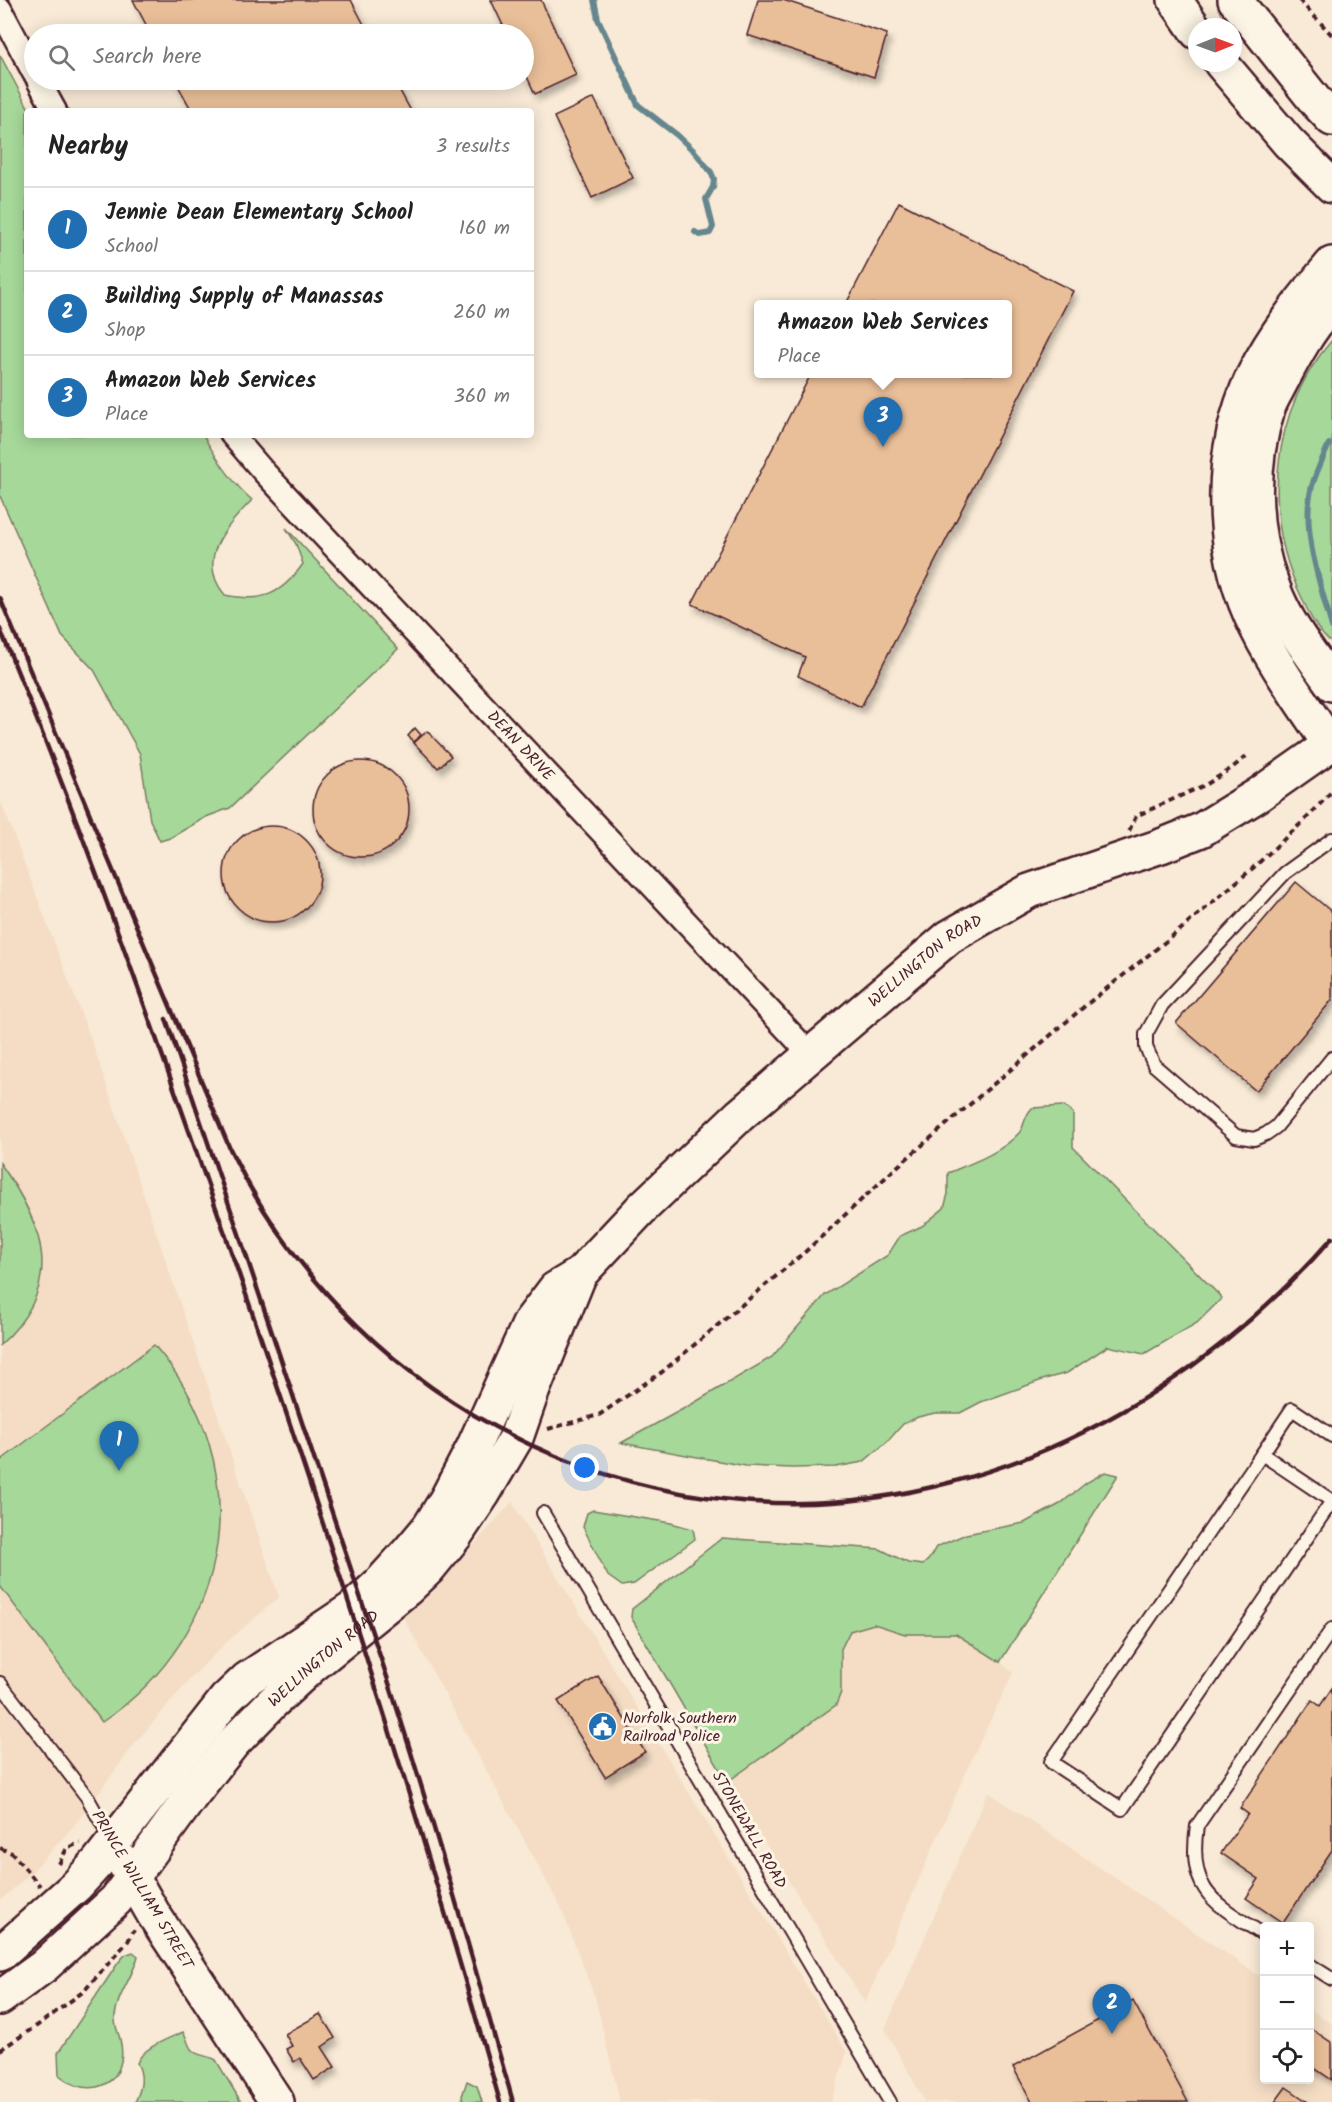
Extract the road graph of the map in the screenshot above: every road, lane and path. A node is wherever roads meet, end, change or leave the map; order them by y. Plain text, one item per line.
1 (1175, 0) edge
2 (1235, 0) edge
3 (1299, 0) edge
4 (0, 9) edge
5 (1188, 19) edge
6 (1332, 35) edge
7 (24, 54) edge
8 (1229, 72) edge
9 (43, 90) edge
10 (53, 108) edge
11 (1332, 119) edge
12 (1332, 186) edge
13 (1332, 264) edge
14 (1332, 304) edge
15 (235, 438) edge
16 (1332, 684) edge
17 (1331, 745) edge
18 (1249, 754) dead end
19 (1332, 790) edge
20 (1329, 845) edge
21 (1112, 863) junction
22 (811, 1055) junction
23 (1332, 1058) edge
24 (580, 1274) junction
25 (543, 1436) dead end
26 (1332, 1436) edge
27 (1262, 1454) junction
28 (1332, 1501) edge
29 (543, 1513) dead end
30 (1332, 1629) edge
31 (0, 1683) edge
32 (113, 1842) junction
33 (0, 1848) edge
34 (132, 1879) junction
35 (43, 1890) dead end
36 (1260, 1932) edge
37 (131, 1933) dead end
38 (0, 1954) edge
39 (1314, 1968) edge
40 (1332, 1979) edge
41 (0, 1998) edge
42 (0, 2050) edge
43 (277, 2102) edge
44 (890, 2102) edge

1 - 5 main road
2 - 11 main road
3 - 6 path
4 - 7 street
8 - 12 main road
9 - 10 street
13 - 17 main road
14 - 16 main road
15 - 22 street, DEAN DRIVE
17 - 21 main road, WELLINGTON ROAD
18 - 21 path
19 - 25 path
20 - 23 lane
21 - 22 main road, WELLINGTON ROAD
22 - 24 main road, WELLINGTON ROAD
24 - 32 main road, WELLINGTON ROAD
24 - 34 main road, WELLINGTON ROAD
26 - 27 lane
27 - 28 lane
27 - 28 lane
29 - 44 lane, STONEWALL ROAD
30 - 36 lane
31 - 32 lane, PRINCE WILLIAM STREET
32 - 34 main road, PRINCE WILLIAM STREET
32 - 38 main road, WELLINGTON ROAD
33 - 35 path
34 - 41 main road, WELLINGTON ROAD
34 - 43 main road, PRINCE WILLIAM STREET
37 - 42 path
39 - 40 lane

